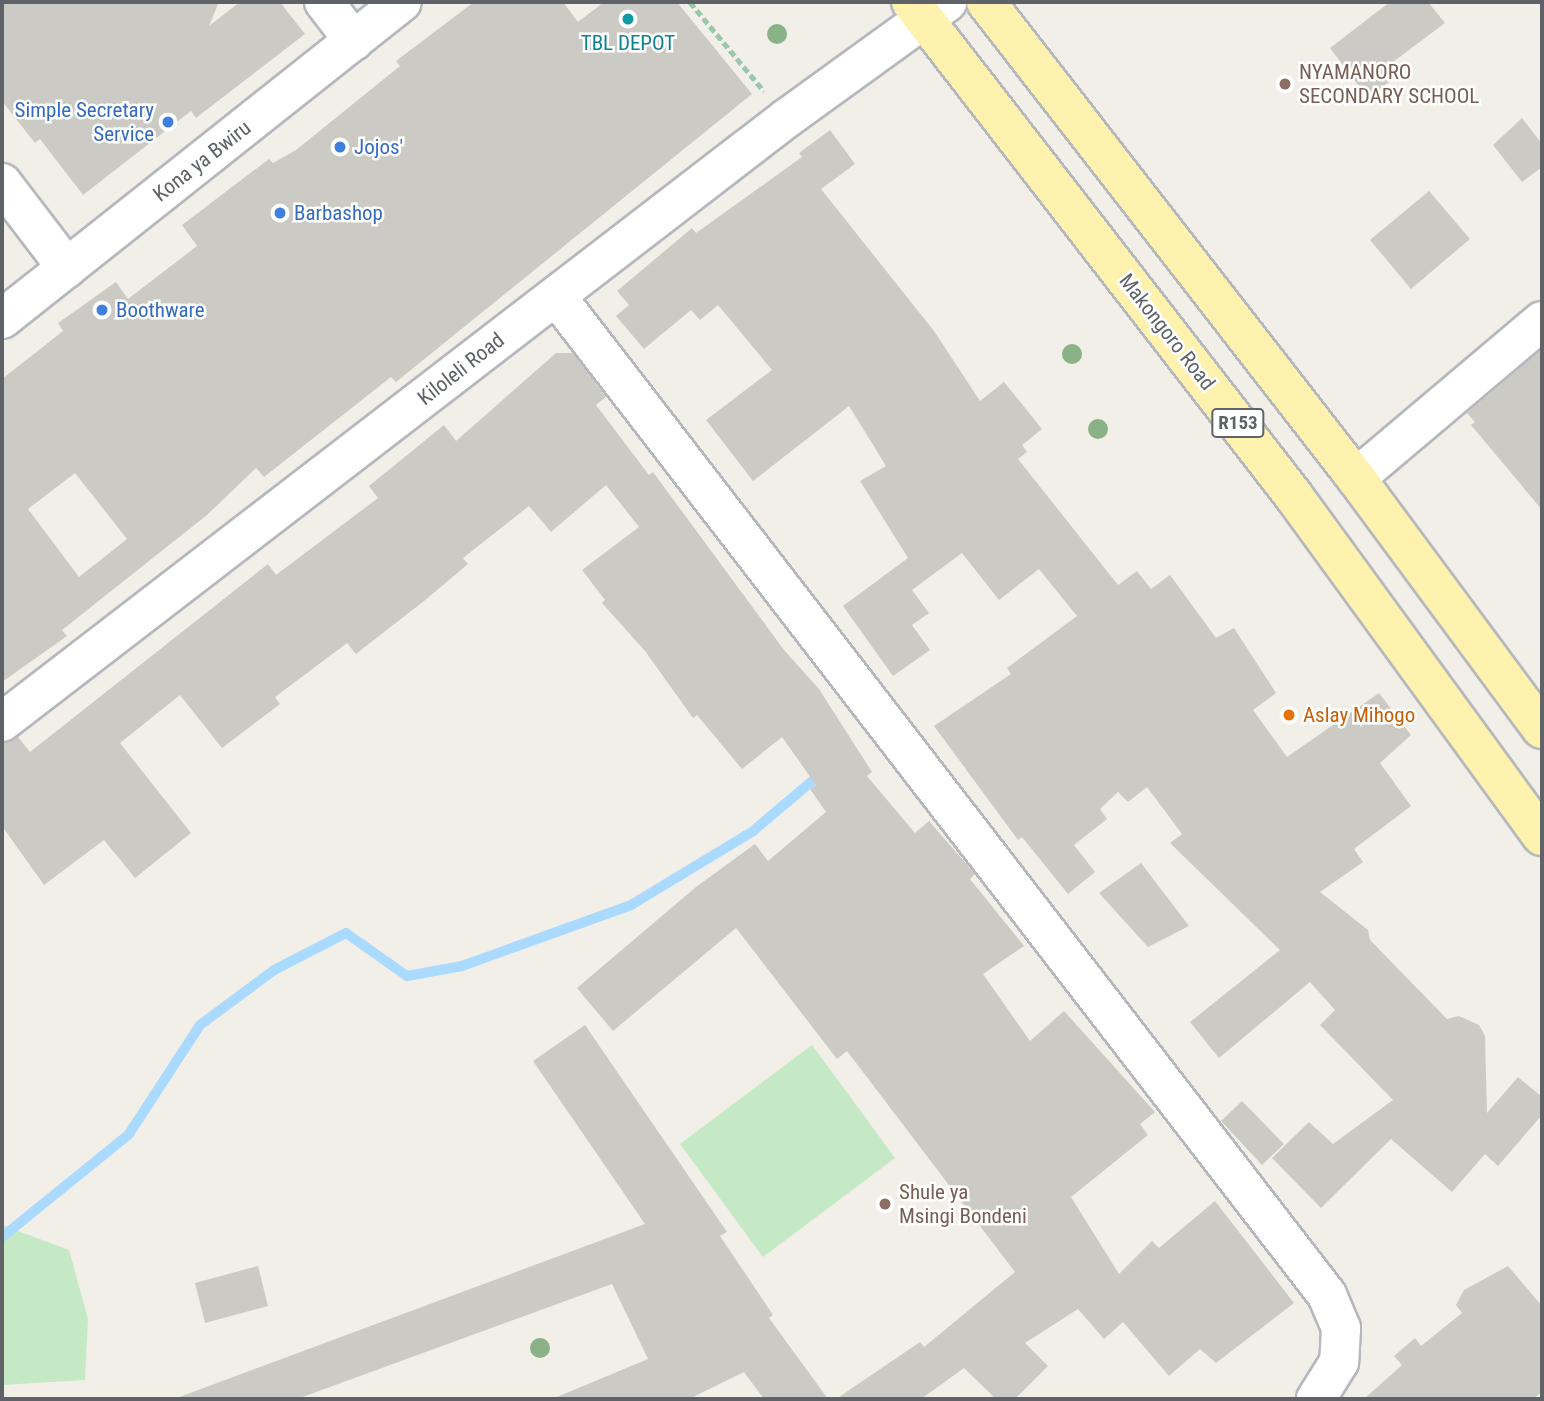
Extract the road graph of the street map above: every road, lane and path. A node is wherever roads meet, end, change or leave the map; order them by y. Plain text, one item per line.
1 (324, 2) edge
2 (402, 2) edge
3 (690, 2) edge
4 (986, 2) edge
5 (927, 7) edge
6 (354, 41) junction
7 (787, 118) junction
8 (2, 183) edge
9 (67, 268) junction
10 (556, 296) junction
11 (2, 319) edge
12 (1542, 321) edge
13 (1356, 478) junction
14 (6, 711) edge
15 (1542, 729) edge
16 (1542, 836) edge
17 (1316, 1399) edge

1 - 6 street
2 - 6 street, Kona ya Bwiru
3 - 7 path
4 - 13 main road, R153
5 - 7 street, Kiloleli Road
5 - 16 main road, Makongoro Road / R153
6 - 9 street, Kona ya Bwiru
7 - 10 street, Kiloleli Road
8 - 9 street
9 - 11 street, Kona ya Bwiru
10 - 14 street, Kiloleli Road
10 - 17 street
12 - 13 street
13 - 15 main road, R153

